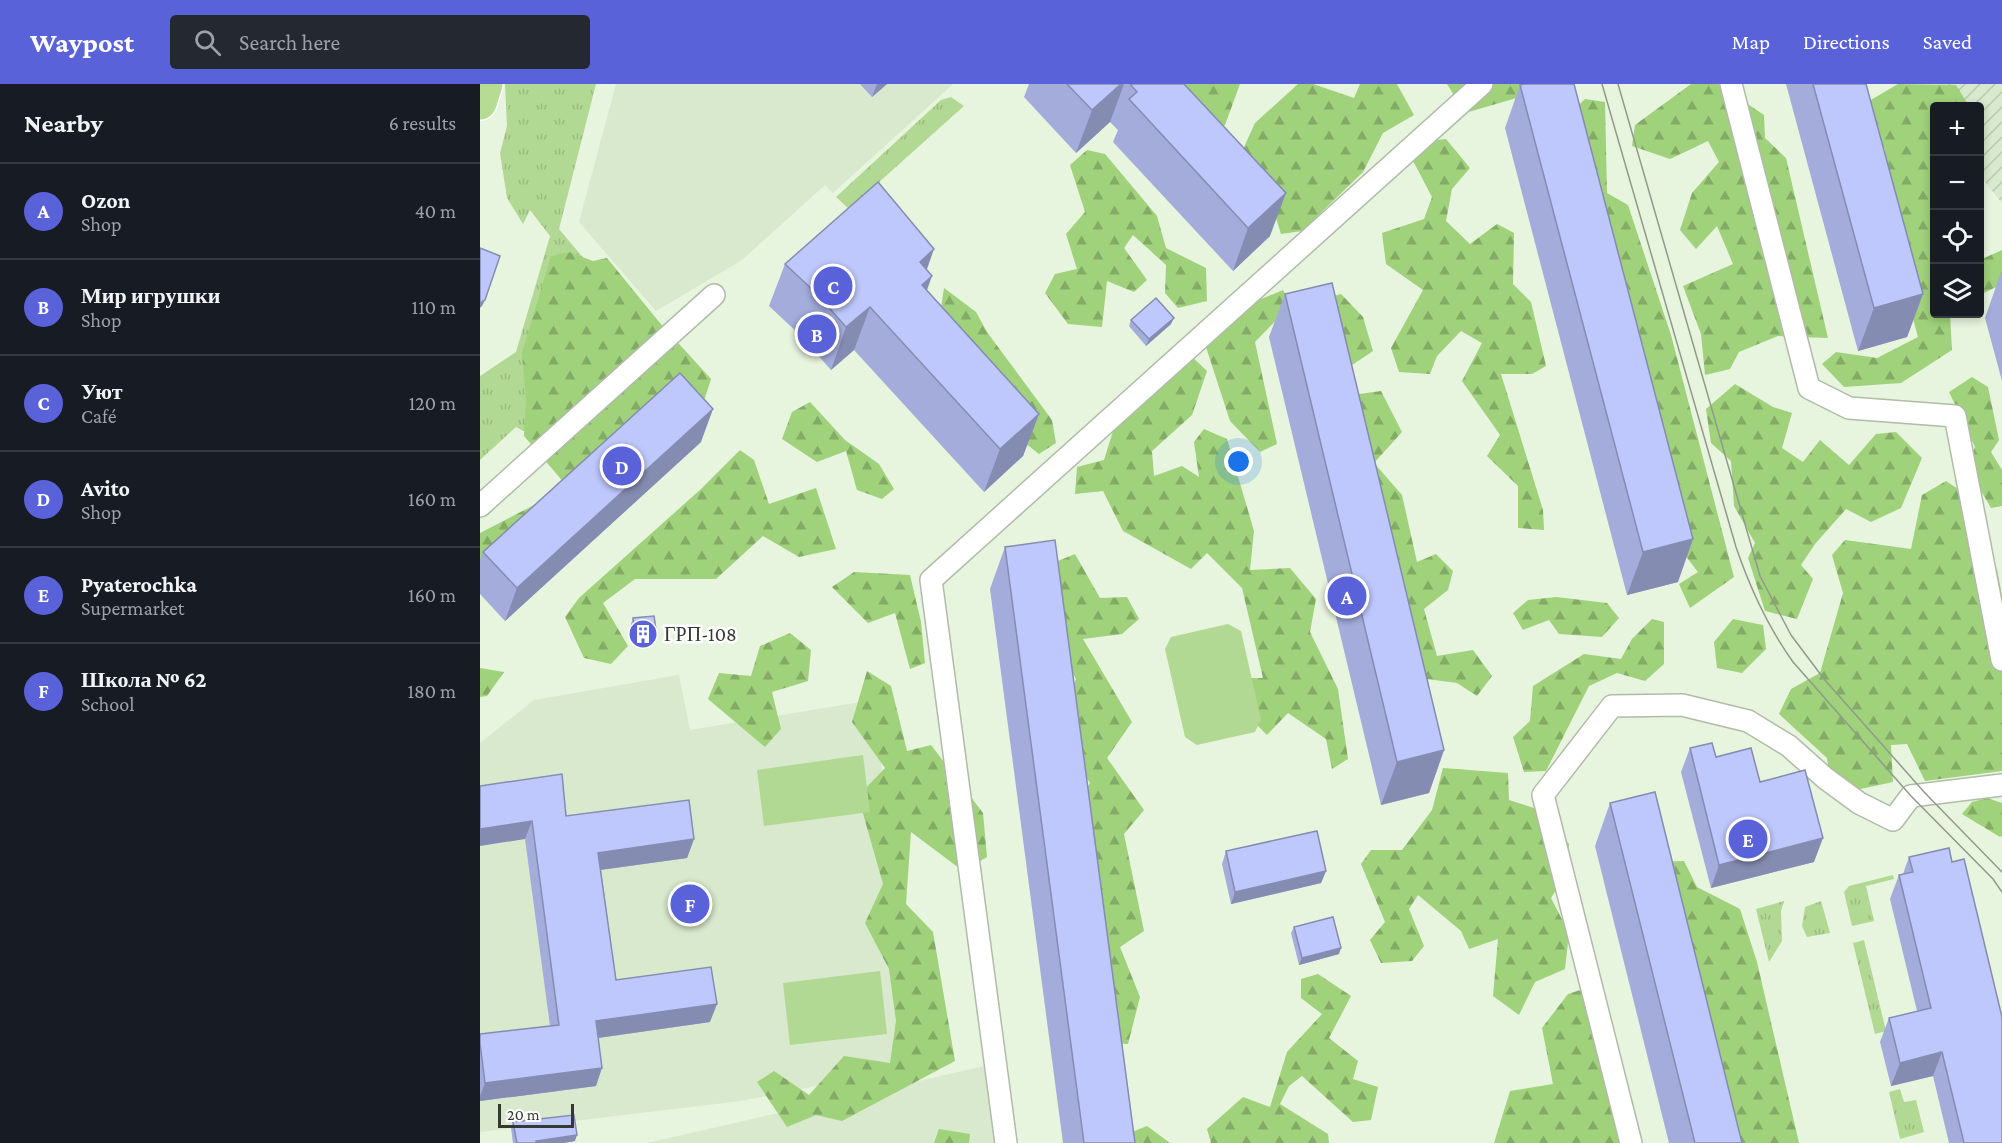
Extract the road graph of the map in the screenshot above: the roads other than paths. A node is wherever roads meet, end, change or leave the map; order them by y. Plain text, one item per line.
1 (486, 84) edge
2 (1482, 84) edge
3 (1731, 84) edge
4 (480, 103) edge
5 (714, 295) dead end
6 (480, 506) edge
7 (2002, 660) edge
8 (2002, 785) edge
9 (1006, 1143) edge
10 (1631, 1143) edge

1 - 4 main road
2 - 9 street
3 - 7 street
5 - 6 street
8 - 10 street

